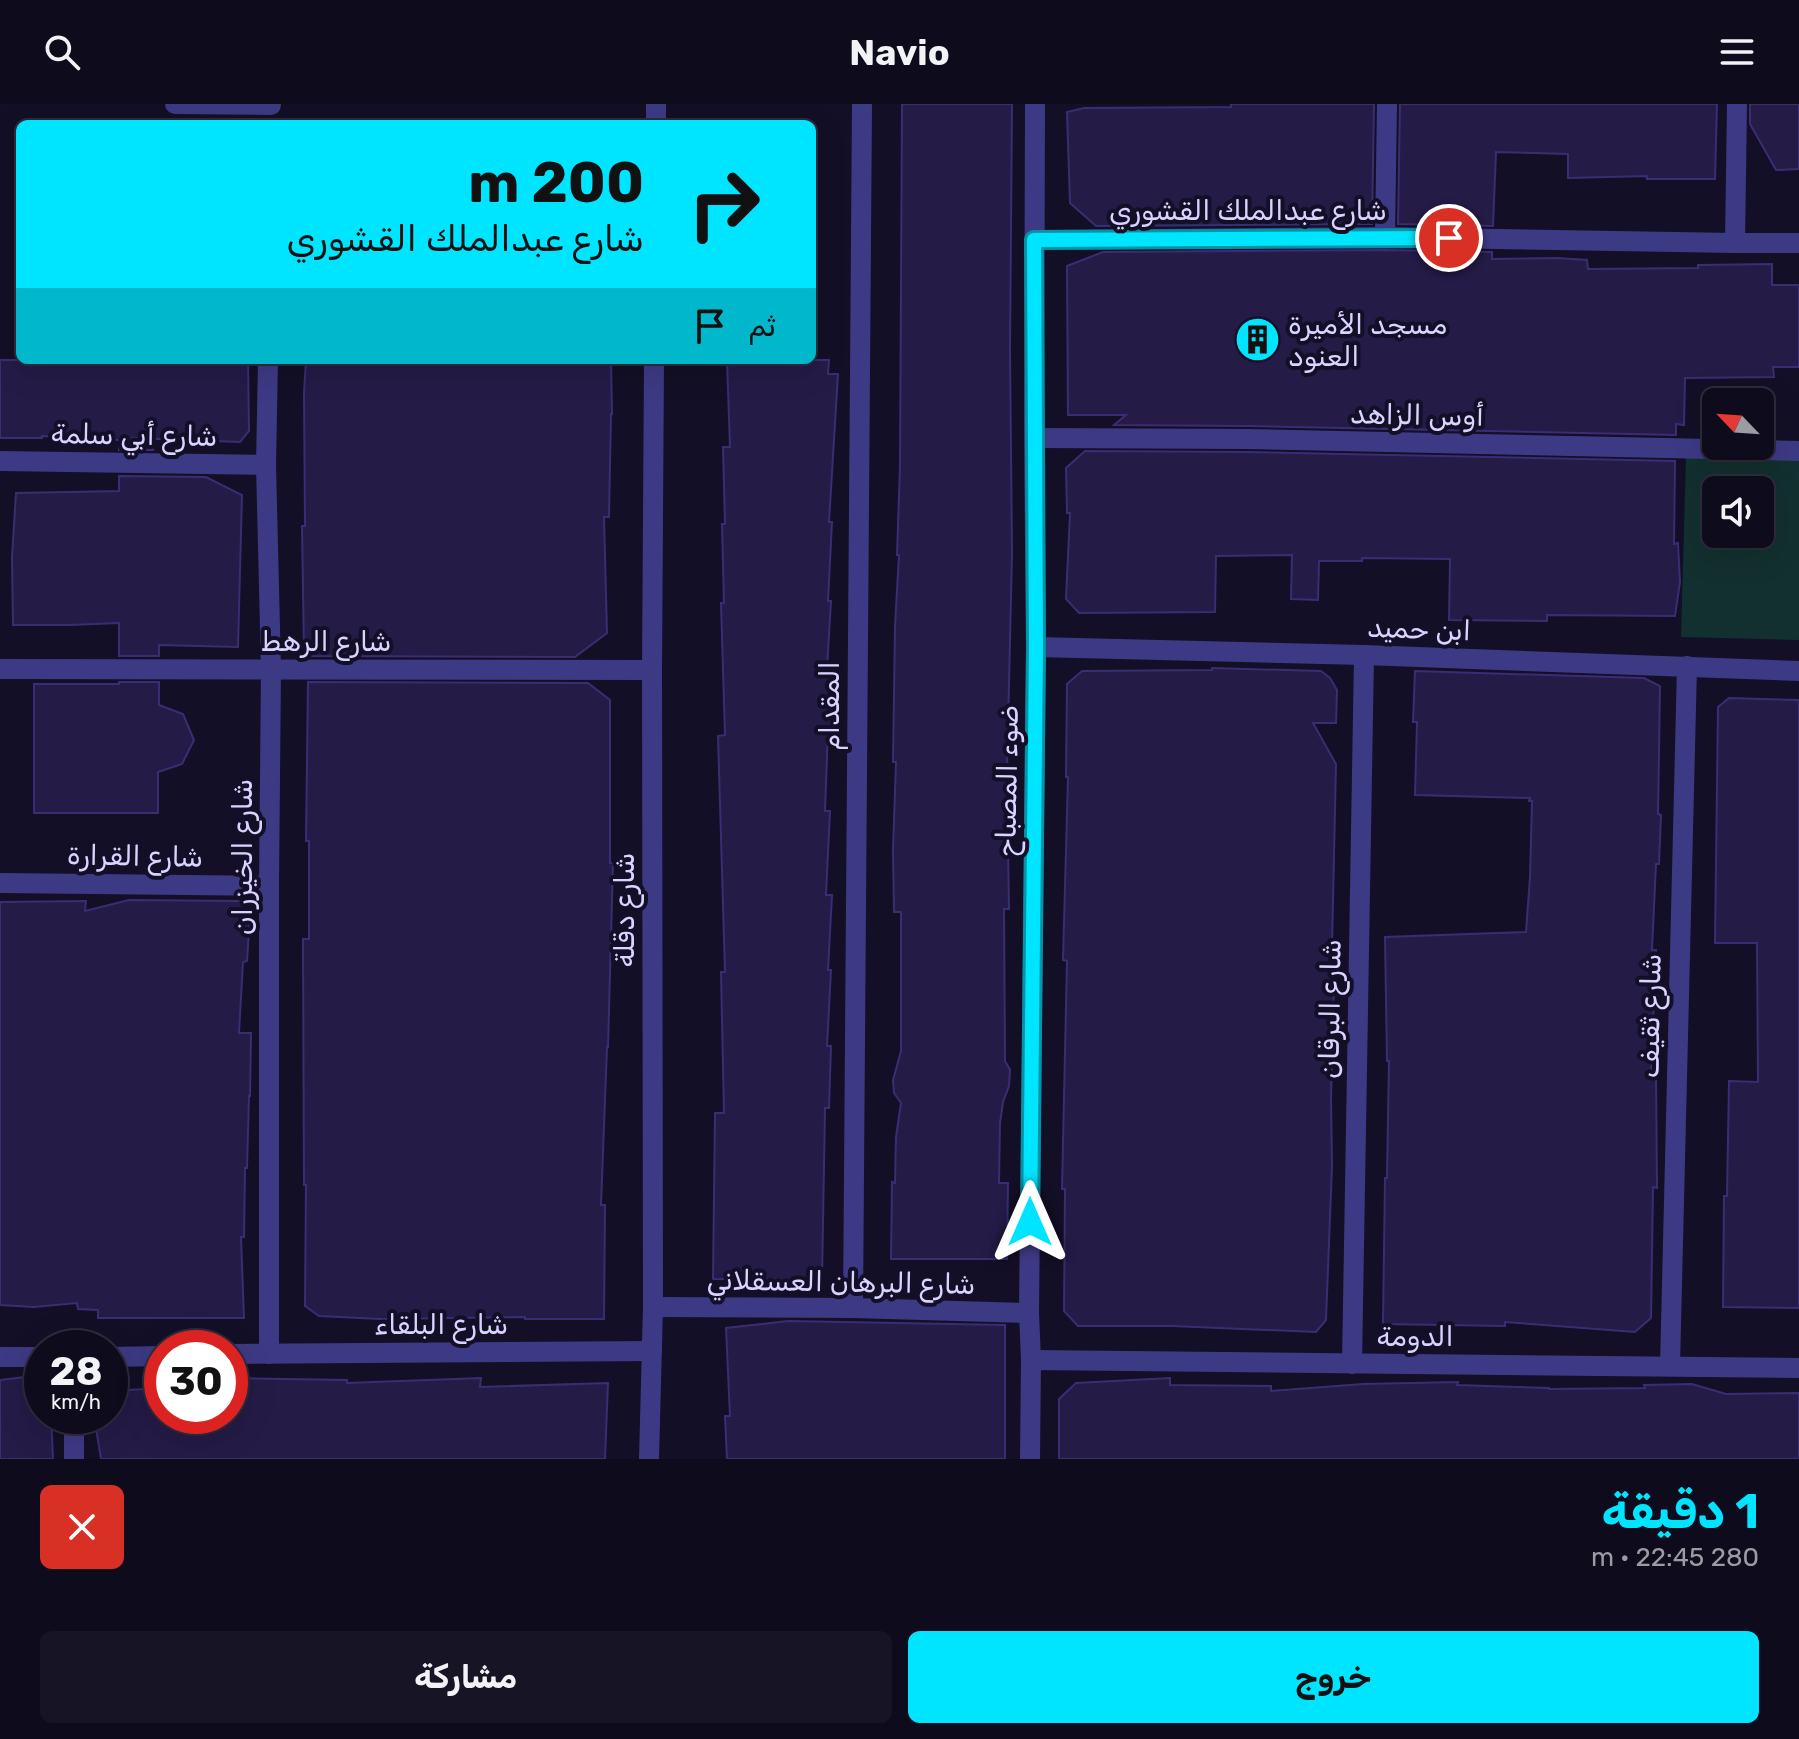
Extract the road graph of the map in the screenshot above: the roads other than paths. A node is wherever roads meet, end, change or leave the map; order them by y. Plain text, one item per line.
1 (175, 104) edge
2 (862, 104) edge
3 (1035, 104) edge
4 (1387, 104) edge
5 (1737, 104) edge
6 (271, 111) edge
7 (1385, 237) junction
8 (1034, 240) junction
9 (1735, 243) junction
10 (1799, 243) edge
11 (268, 364) edge
12 (654, 364) edge
13 (1034, 438) junction
14 (1799, 451) edge
15 (0, 461) edge
16 (266, 465) junction
17 (1036, 647) junction
18 (1364, 655) junction
19 (1687, 666) junction
20 (0, 669) edge
21 (271, 669) junction
22 (652, 670) junction
23 (1799, 671) edge
24 (0, 883) edge
25 (269, 886) junction
26 (653, 1307) junction
27 (853, 1308) junction
28 (1029, 1313) junction
29 (652, 1351) junction
30 (248, 1354) edge
31 (269, 1354) junction
32 (0, 1357) edge
33 (24, 1357) edge
34 (1031, 1360) junction
35 (1352, 1364) junction
36 (1670, 1366) junction
37 (1799, 1368) edge
38 (74, 1434) edge
39 (74, 1459) edge
40 (649, 1459) edge
41 (1030, 1459) edge

1 - 6 street
2 - 27 street, المقدام
3 - 8 street, ضوء المصباح
4 - 7 street
5 - 9 street
7 - 8 street, شارع عبدالملك القشوري
7 - 9 street, شارع عبدالملك القشوري
8 - 13 street, ضوء المصباح
9 - 10 street, شارع عبدالملك القشوري
11 - 16 street, شارع الخيزران
12 - 22 street, شارع دقلة
13 - 14 street, أوس الزاهد
13 - 17 street, ضوء المصباح
15 - 16 street, شارع أبي سلمة
16 - 21 street, شارع الخيزران
17 - 18 street, ابن حميد
17 - 28 street, ضوء المصباح
18 - 19 street, ابن حميد
18 - 35 street, شارع البرقان
19 - 23 street, ابن حميد
19 - 36 street, شارع ثقيف
20 - 21 street, شارع الرهط
21 - 22 street, شارع الرهط
21 - 25 street, شارع الخيزران
22 - 26 street, شارع دقلة
24 - 25 street, شارع القرارة
25 - 31 street, شارع الخيزران
26 - 27 street, شارع البرهان العسقلاني
26 - 29 street, شارع دقلة
27 - 28 street, شارع البرهان العسقلاني
28 - 34 street, ضوء المصباح
29 - 31 street, شارع البلقاء
29 - 40 street, شارع دقلة
30 - 31 street, شارع البلقاء
32 - 33 street
34 - 35 street, الدومة
34 - 41 street, ضوء المصباح
35 - 36 street, الدومة
36 - 37 street, الدومة
38 - 39 street

